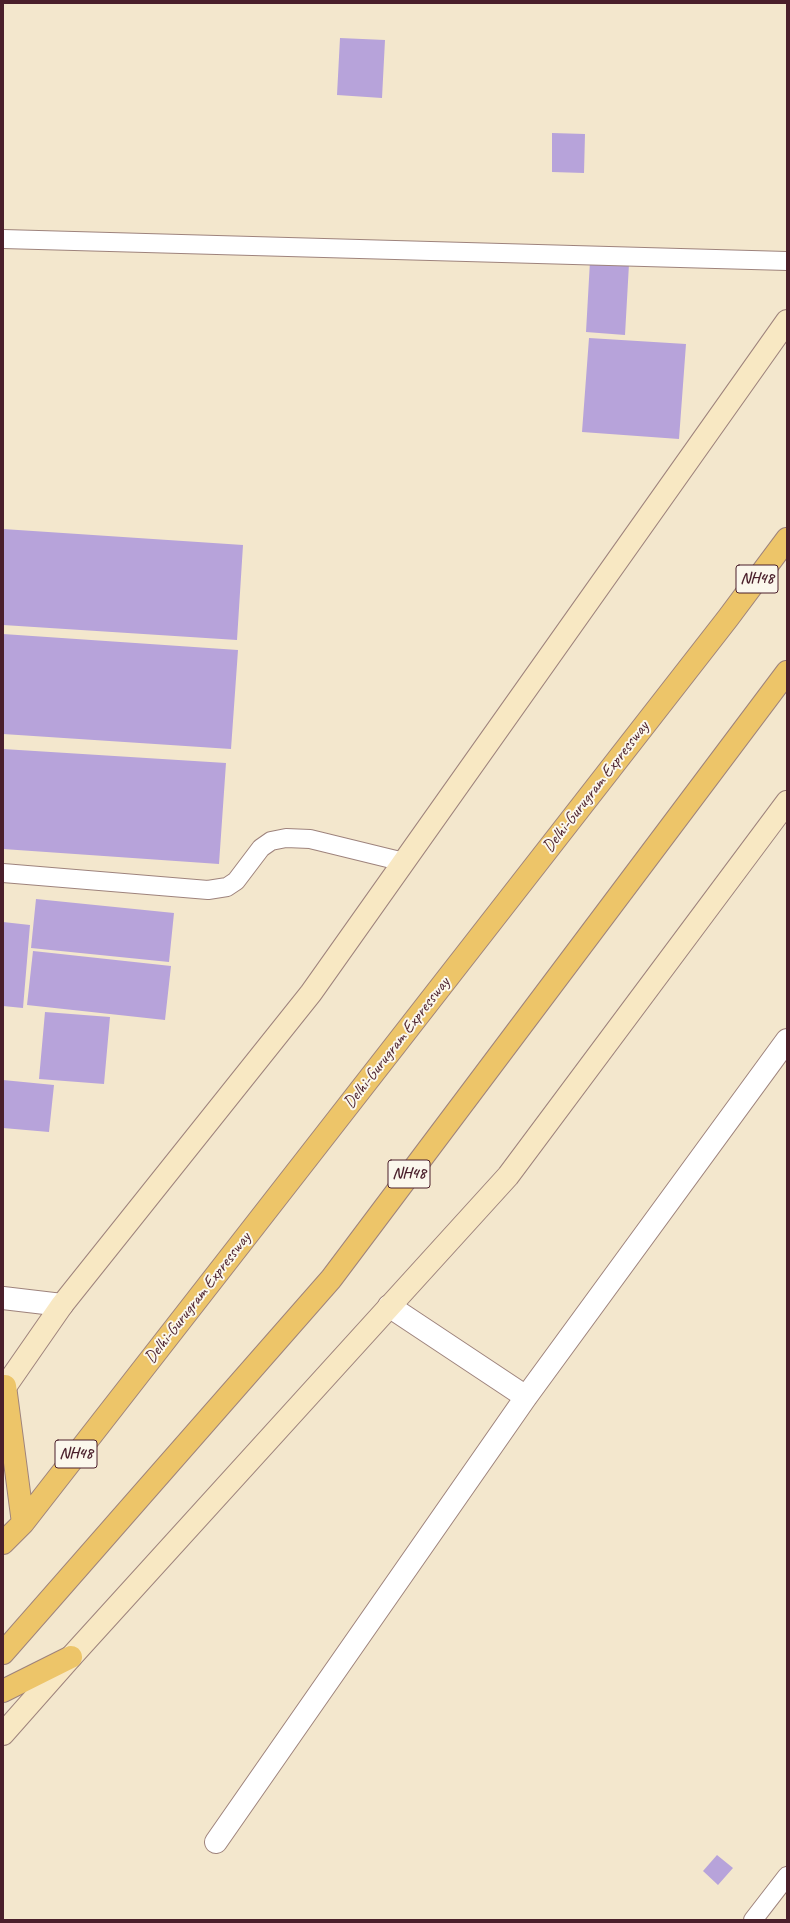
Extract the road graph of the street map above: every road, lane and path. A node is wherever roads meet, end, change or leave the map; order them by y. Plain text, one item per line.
1 (3, 239) edge
2 (787, 261) edge
3 (787, 321) edge
4 (787, 539) edge
5 (787, 672) edge
6 (787, 802) edge
7 (404, 862) junction
8 (3, 873) edge
9 (787, 1040) edge
10 (3, 1298) edge
11 (62, 1305) junction
12 (389, 1306) junction
13 (4, 1388) edge
14 (526, 1397) junction
15 (22, 1524) junction
16 (3, 1543) edge
17 (3, 1653) edge
18 (71, 1657) junction
19 (3, 1691) edge
20 (3, 1734) edge
21 (216, 1842) dead end
22 (787, 1876) edge
23 (753, 1920) edge

1 - 2 lane
3 - 7 main road
4 - 15 highway, Delhi-Gurugram Expressway / NH48
5 - 17 highway, NH48
6 - 12 main road
7 - 8 lane
7 - 11 main road
9 - 14 street
10 - 11 street
11 - 13 main road
12 - 14 street
12 - 18 main road
13 - 15 highway
14 - 21 street
15 - 16 highway, Delhi-Gurugram Expressway / NH48
18 - 19 highway
18 - 20 main road
22 - 23 lane

